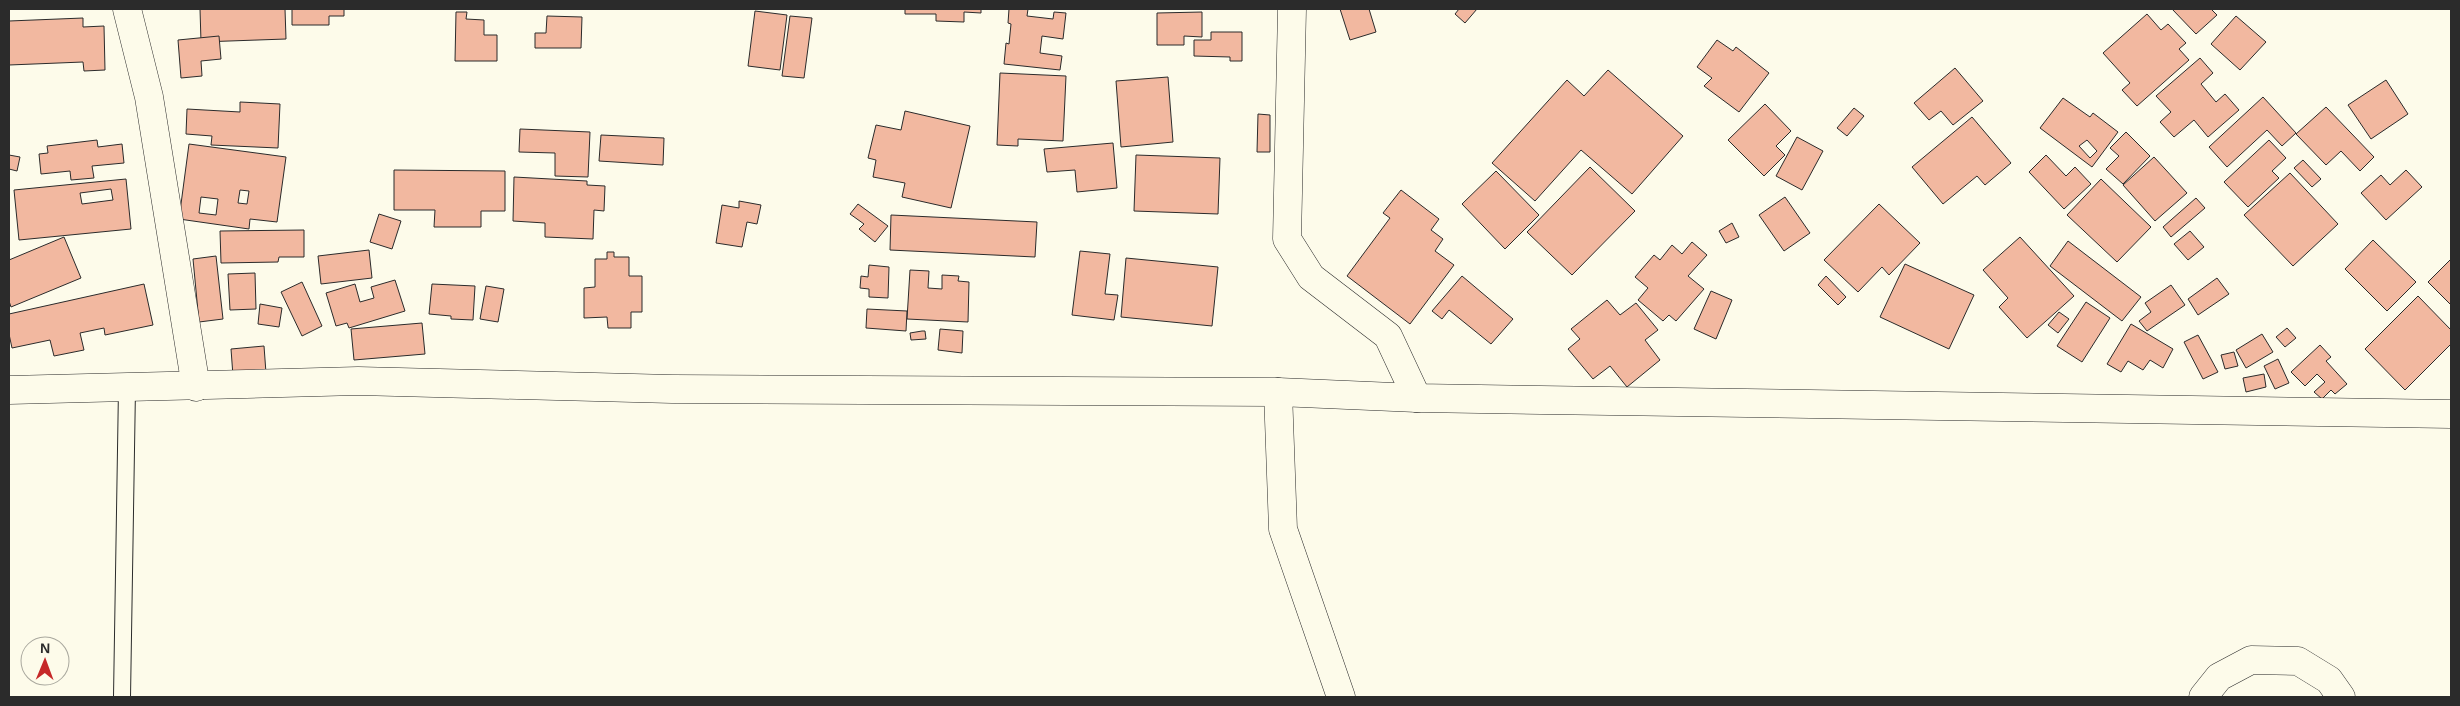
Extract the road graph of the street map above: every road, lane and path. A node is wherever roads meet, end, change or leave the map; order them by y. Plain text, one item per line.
1 (1292, 9) edge
2 (129, 10) edge
3 (196, 386) junction
4 (127, 388) junction
5 (9, 390) edge
6 (1278, 392) junction
7 (1417, 398) junction
8 (2451, 414) edge
9 (122, 697) edge
10 (1341, 697) edge
11 (2203, 697) edge
12 (2341, 697) edge

1 - 7 main road
2 - 3 main road
3 - 4 main road
3 - 6 main road
4 - 5 main road
4 - 9 lane
6 - 7 main road
6 - 10 main road
7 - 8 main road
11 - 12 main road

